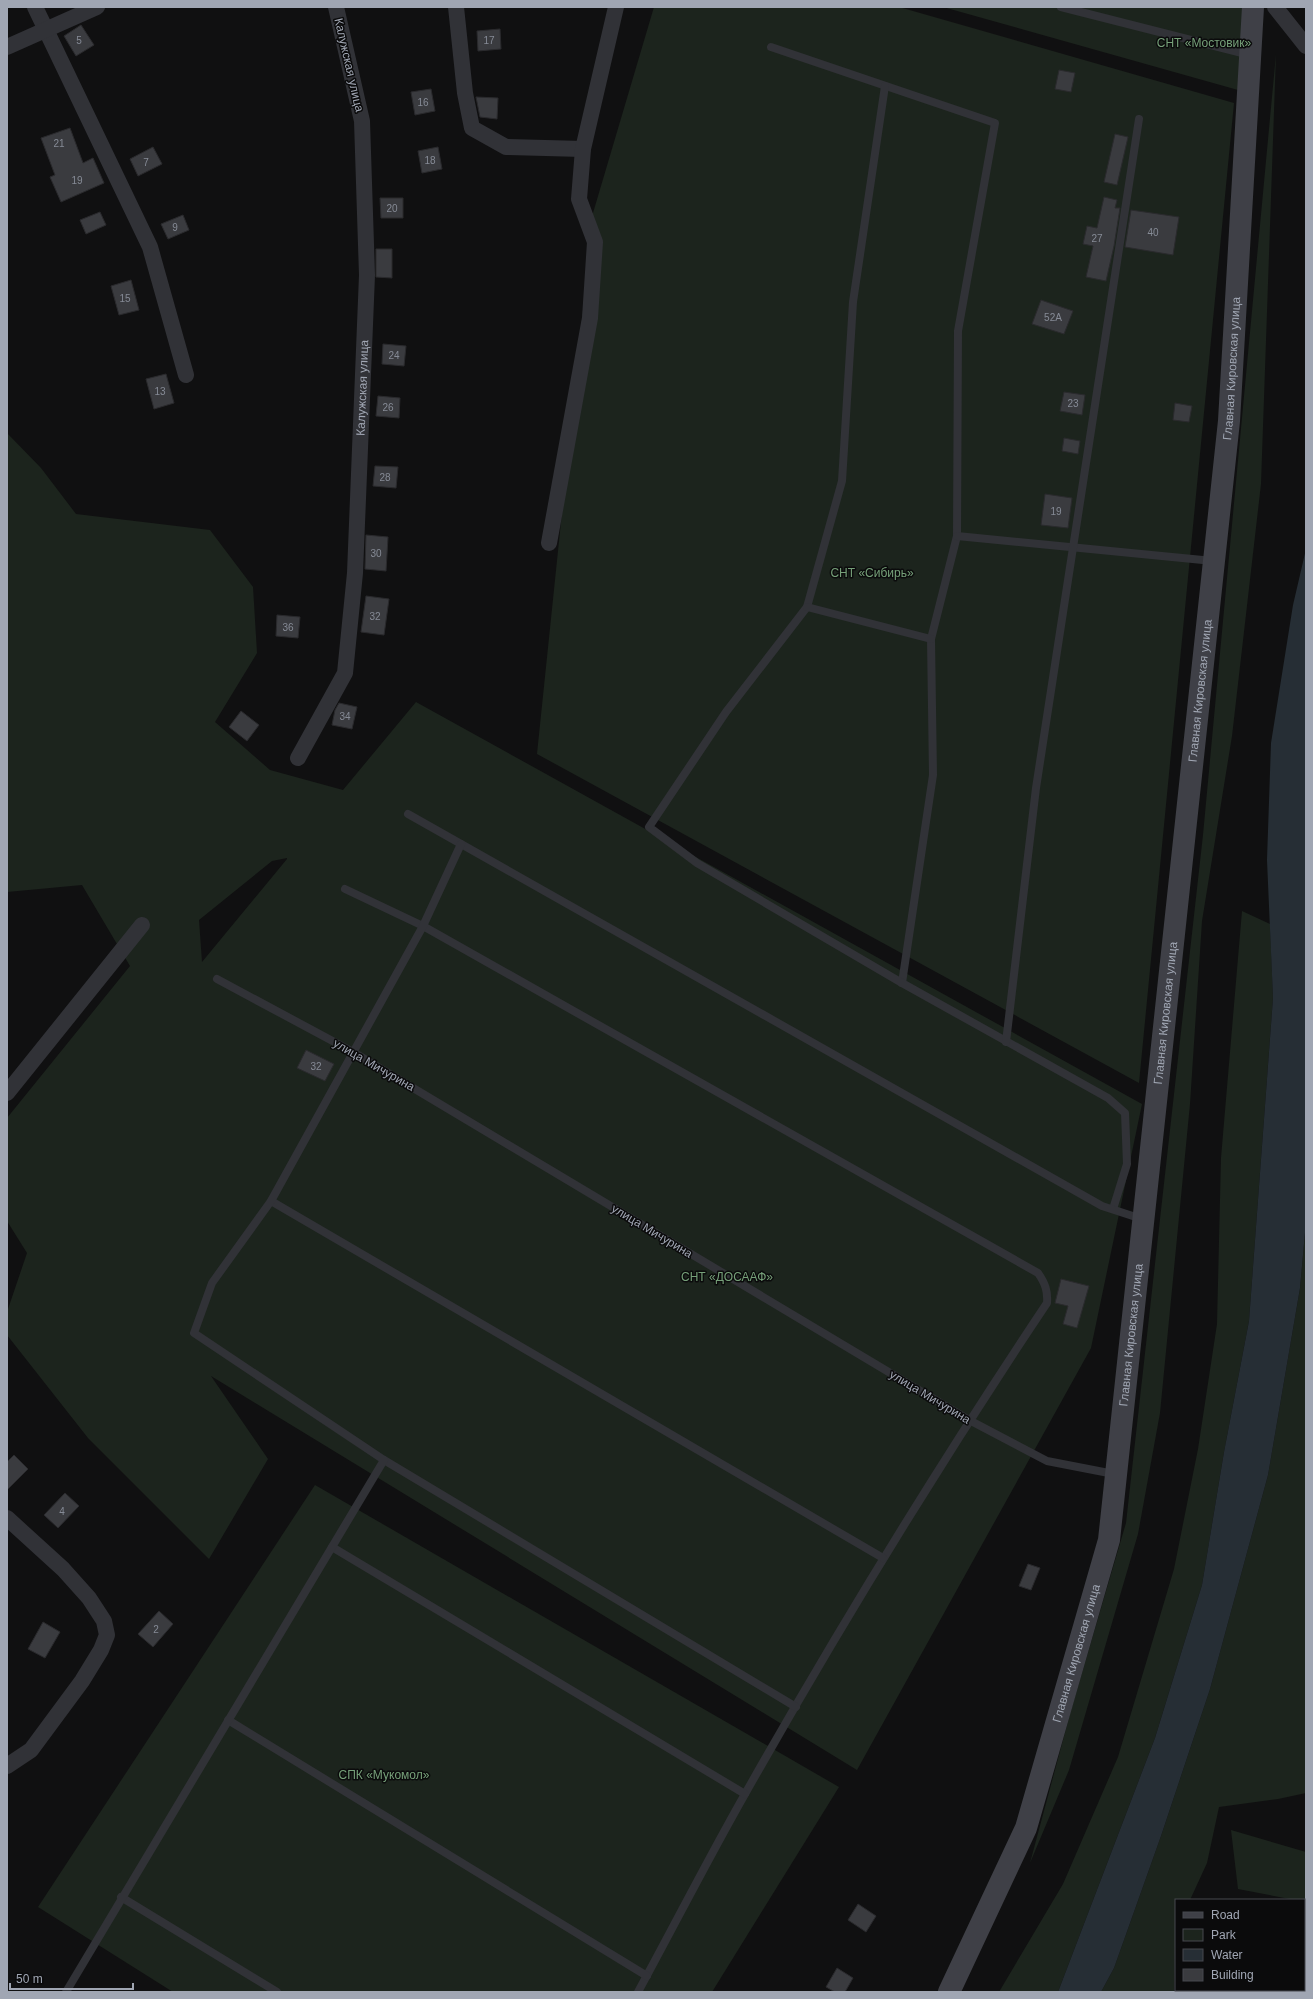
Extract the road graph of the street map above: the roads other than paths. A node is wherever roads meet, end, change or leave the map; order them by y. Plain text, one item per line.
1 (35, 7) edge
2 (97, 7) edge
3 (336, 7) edge
4 (456, 7) edge
5 (616, 7) edge
6 (1061, 7) edge
7 (1253, 7) edge
8 (1275, 7) edge
9 (47, 30) junction
10 (1306, 46) edge
11 (7, 47) edge
12 (771, 47) dead end
13 (1250, 55) junction
14 (885, 86) junction
15 (1139, 119) dead end
16 (583, 149) junction
17 (186, 375) dead end
18 (957, 536) junction
19 (549, 543) dead end
20 (1072, 547) junction
21 (1214, 561) junction
22 (808, 607) junction
23 (931, 639) junction
24 (298, 758) dead end
25 (408, 814) dead end
26 (461, 844) junction
27 (345, 889) dead end
28 (142, 925) dead end
29 (423, 926) junction
30 (217, 978) dead end
31 (902, 983) junction
32 (1006, 1042) junction
33 (353, 1052) junction
34 (7, 1093) edge
35 (271, 1201) junction
36 (1113, 1209) junction
37 (1143, 1219) junction
38 (969, 1420) junction
39 (384, 1460) junction
40 (1116, 1474) junction
41 (7, 1518) edge
42 (332, 1546) junction
43 (883, 1558) junction
44 (796, 1707) junction
45 (228, 1720) junction
46 (7, 1766) edge
47 (745, 1794) junction
48 (121, 1898) junction
49 (646, 1976) junction
50 (66, 1992) edge
51 (277, 1992) edge
52 (638, 1992) edge
53 (949, 1992) edge

1 - 9 street
2 - 9 street
3 - 24 street, Калужская улица
4 - 16 street
5 - 16 street
6 - 13 lane
7 - 13 main road, Главная Кировская улица
8 - 10 street
9 - 11 street
9 - 17 street
12 - 14 lane
13 - 21 main road, Главная Кировская улица
14 - 18 lane
14 - 22 lane
15 - 20 lane
16 - 19 street
18 - 20 lane
18 - 23 lane
20 - 21 lane
20 - 32 lane
21 - 37 main road, Главная Кировская улица
22 - 23 lane
22 - 31 lane
23 - 31 lane
25 - 26 lane
26 - 29 lane
26 - 36 lane
27 - 29 lane
28 - 34 street
29 - 33 lane
29 - 38 lane
30 - 33 lane, улица Мичурина
31 - 32 lane
32 - 36 lane
33 - 35 lane
33 - 38 lane, улица Мичурина
35 - 39 lane
35 - 43 lane
36 - 37 lane
37 - 40 main road, Главная Кировская улица
38 - 40 lane, улица Мичурина
38 - 43 lane
39 - 42 lane
39 - 44 lane
40 - 53 main road, Главная Кировская улица
41 - 46 street
42 - 45 lane
42 - 47 lane
43 - 44 lane
44 - 47 lane
45 - 48 lane
45 - 49 lane
47 - 49 lane
48 - 50 lane
48 - 51 lane
49 - 52 lane

